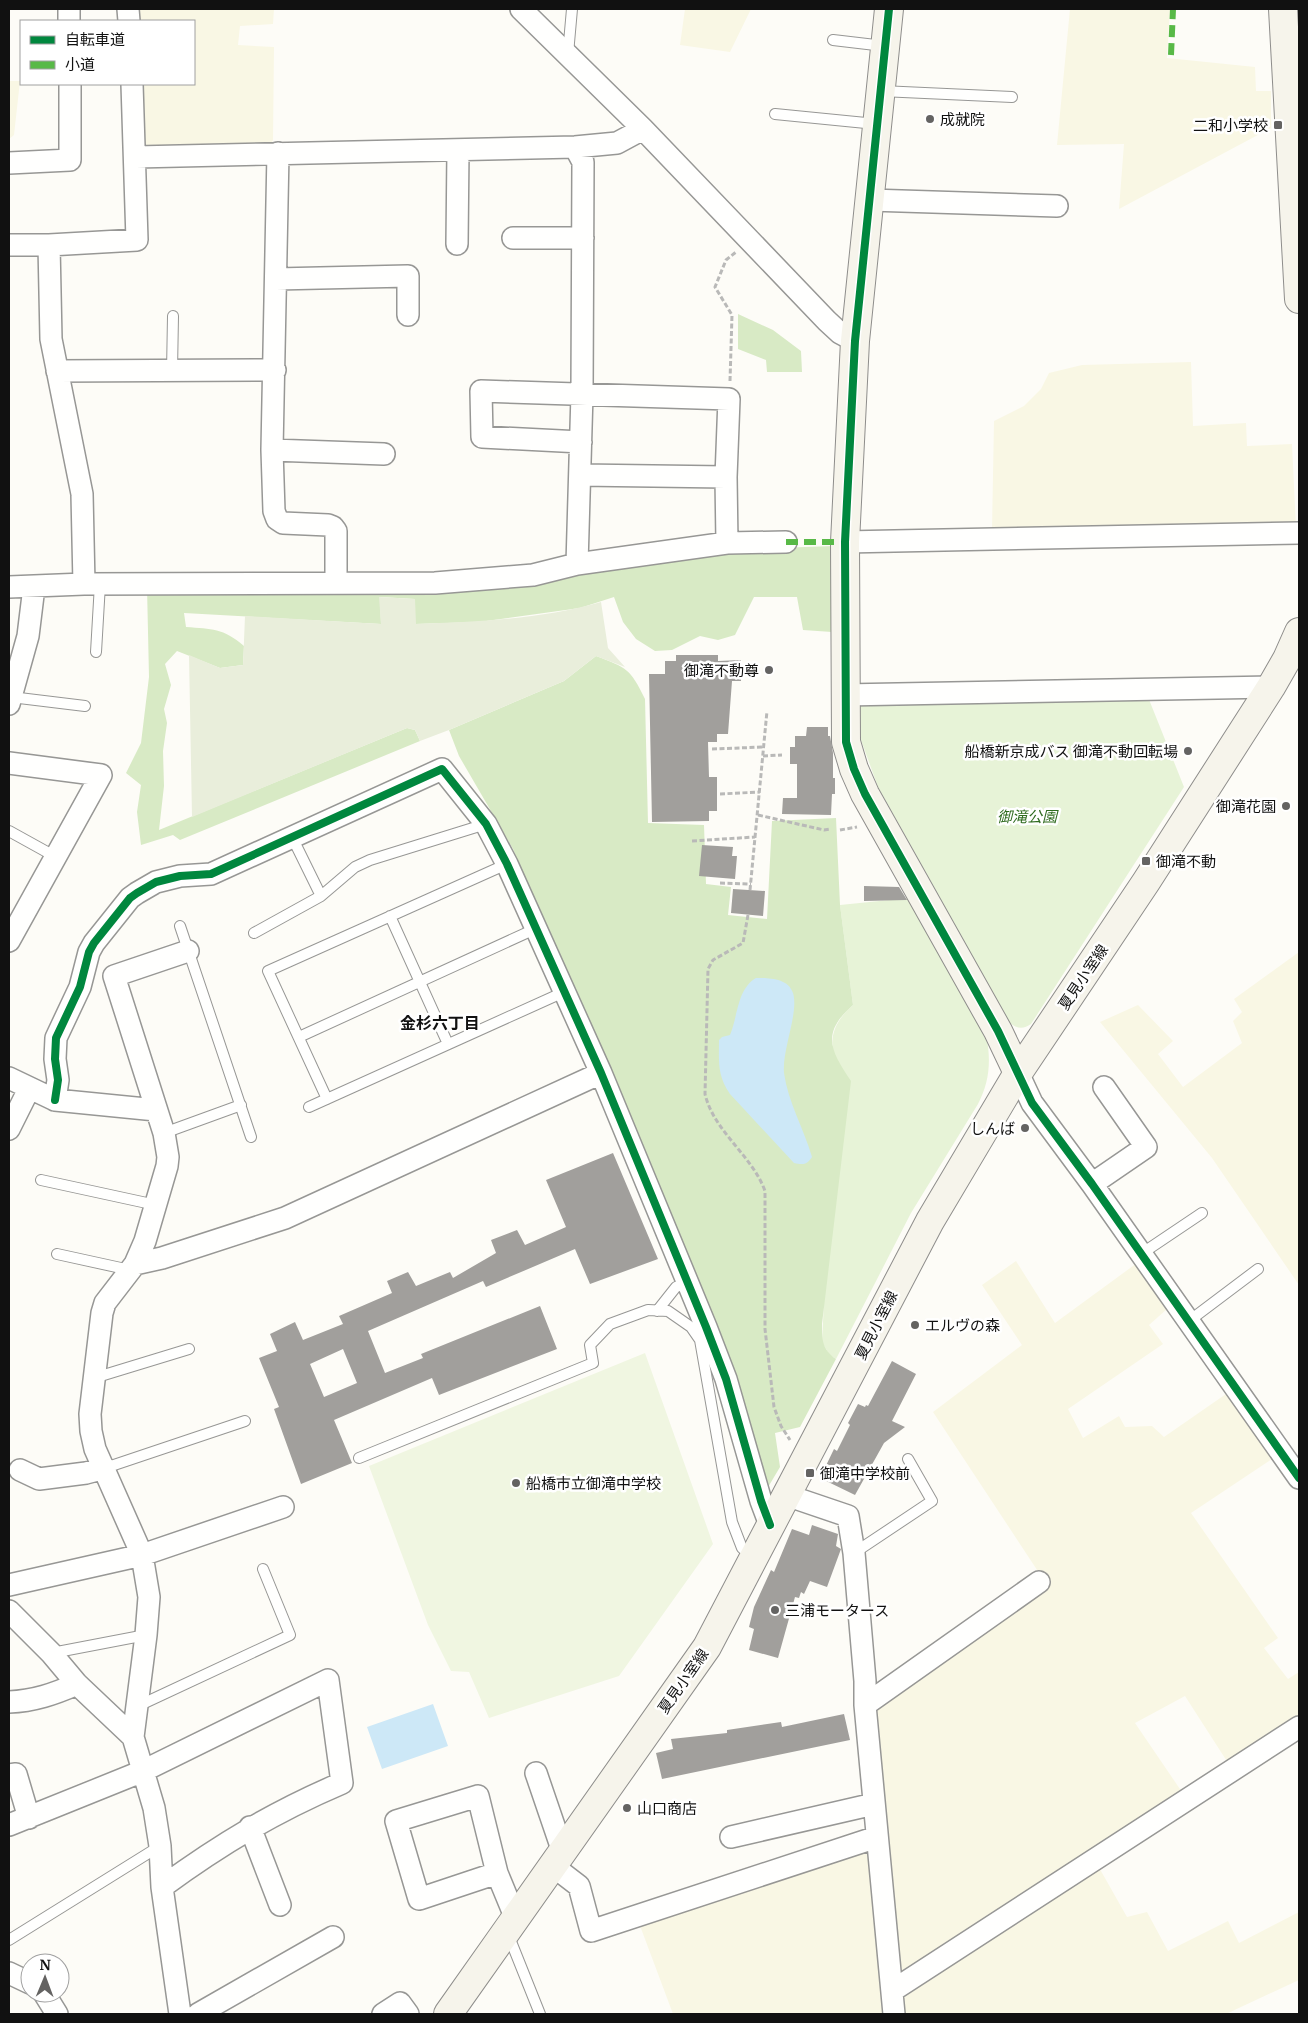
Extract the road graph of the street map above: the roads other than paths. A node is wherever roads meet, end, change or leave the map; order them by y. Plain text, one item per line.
1 (520, 9) edge
2 (572, 9) edge
3 (888, 9) edge
4 (1283, 9) edge
5 (833, 40) dead end
6 (885, 46) junction
7 (568, 55) junction
8 (1293, 79) edge
9 (70, 85) edge
10 (132, 85) edge
11 (880, 91) junction
12 (1012, 97) dead end
13 (775, 114) dead end
14 (877, 124) junction
15 (643, 129) junction
16 (575, 147) junction
17 (458, 150) junction
18 (278, 153) junction
19 (136, 157) junction
20 (9, 163) edge
21 (870, 200) junction
22 (1057, 206) dead end
23 (513, 238) dead end
24 (583, 238) junction
25 (457, 244) dead end
26 (9, 245) edge
27 (49, 245) junction
28 (276, 279) junction
29 (1299, 299) edge
30 (408, 315) dead end
31 (173, 316) dead end
32 (855, 341) junction
33 (275, 370) junction
34 (57, 371) junction
35 (172, 371) junction
36 (582, 394) junction
37 (581, 442) junction
38 (272, 450) junction
39 (384, 454) dead end
40 (580, 476) junction
41 (726, 477) junction
42 (1299, 533) edge
43 (786, 542) dead end
44 (845, 542) junction
45 (727, 543) junction
46 (577, 564) junction
47 (336, 582) junction
48 (92, 584) junction
49 (9, 587) edge
50 (34, 587) junction
51 (1299, 632) edge
52 (96, 652) dead end
53 (1271, 687) junction
54 (844, 696) junction
55 (10, 700) edge
56 (85, 706) dead end
57 (9, 764) edge
58 (486, 824) junction
59 (9, 831) edge
60 (292, 838) junction
61 (56, 857) junction
62 (507, 864) junction
63 (321, 896) junction
64 (390, 916) junction
65 (14, 918) edge
66 (180, 926) dead end
67 (536, 929) junction
68 (254, 933) dead end
69 (9, 941) edge
70 (188, 951) junction
71 (420, 982) junction
72 (564, 992) junction
73 (299, 1037) junction
74 (448, 1044) junction
75 (601, 1073) junction
76 (1018, 1073) junction
77 (9, 1078) edge
78 (1104, 1087) dead end
79 (28, 1089) junction
80 (327, 1099) junction
81 (55, 1100) junction
82 (240, 1105) junction
83 (309, 1107) dead end
84 (156, 1110) junction
85 (9, 1129) edge
86 (164, 1133) junction
87 (252, 1137) dead end
88 (41, 1180) dead end
89 (1092, 1184) junction
90 (156, 1205) junction
91 (1202, 1213) dead end
92 (57, 1254) dead end
93 (1141, 1254) junction
94 (132, 1267) junction
95 (1258, 1270) dead end
96 (689, 1282) junction
97 (657, 1311) junction
98 (1189, 1321) junction
99 (189, 1349) dead end
100 (94, 1378) junction
101 (246, 1421) dead end
102 (359, 1458) dead end
103 (908, 1459) dead end
104 (105, 1468) junction
105 (20, 1470) dead end
106 (1299, 1478) edge
107 (786, 1495) junction
108 (284, 1507) dead end
109 (770, 1525) junction
110 (854, 1553) junction
111 (142, 1555) junction
112 (755, 1557) junction
113 (263, 1569) dead end
114 (1039, 1582) dead end
115 (9, 1585) edge
116 (9, 1611) edge
117 (146, 1635) junction
118 (51, 1653) junction
119 (77, 1684) junction
120 (9, 1702) edge
121 (865, 1705) junction
122 (138, 1706) junction
123 (1299, 1727) edge
124 (133, 1737) junction
125 (143, 1772) junction
126 (536, 1773) dead end
127 (9, 1775) edge
128 (874, 1804) junction
129 (29, 1818) junction
130 (9, 1825) edge
131 (250, 1827) junction
132 (731, 1837) dead end
133 (878, 1837) junction
134 (160, 1846) junction
135 (558, 1859) junction
136 (497, 1873) junction
137 (162, 1888) junction
138 (280, 1906) dead end
139 (511, 1925) junction
140 (333, 1937) dead end
141 (9, 1940) edge
142 (892, 1990) junction
143 (50, 2003) edge
144 (57, 2014) edge
145 (180, 2014) edge
146 (198, 2014) edge
147 (382, 2014) edge
148 (408, 2014) edge
149 (448, 2014) edge
150 (540, 2014) edge
151 (894, 2014) edge

1 - 7 street
2 - 7 lane
3 - 6 main road
4 - 8 main road
5 - 6 lane
6 - 11 main road
7 - 15 street
8 - 29 main road
9 - 20 street
10 - 19 street
11 - 12 lane
11 - 14 main road
13 - 14 lane
14 - 21 main road
15 - 16 street
15 - 32 street
16 - 17 street
16 - 24 street
17 - 18 street
17 - 25 street
18 - 19 street
18 - 28 street
19 - 27 street
21 - 22 street
21 - 32 main road
23 - 24 street
24 - 36 street
26 - 27 street
27 - 34 street
28 - 30 street
28 - 33 street
31 - 35 lane
32 - 44 main road
33 - 35 street
33 - 38 street
34 - 35 street
34 - 48 street
36 - 37 street
36 - 37 street
36 - 41 street
37 - 40 street
38 - 39 street
38 - 47 street
40 - 41 street
40 - 46 street
41 - 45 street
42 - 44 street
43 - 45 street
44 - 54 main road
45 - 46 street
46 - 47 street
47 - 48 street
48 - 50 street
48 - 52 lane
49 - 50 street
50 - 55 street
51 - 53 main road, 夏見小室線
53 - 54 street
53 - 76 main road, 夏見小室線
54 - 76 main road
55 - 56 lane
57 - 61 street
58 - 60 street
58 - 62 street
58 - 63 lane
59 - 61 lane
60 - 63 lane
60 - 81 street
61 - 65 street
62 - 64 lane
62 - 67 street
63 - 68 lane
64 - 71 lane
64 - 73 lane
65 - 69 street
66 - 70 lane
67 - 71 lane
67 - 72 street
70 - 82 lane
70 - 84 street
71 - 73 lane
71 - 74 lane
72 - 74 lane
72 - 75 street
73 - 80 lane
74 - 80 lane
75 - 94 street
75 - 96 street
76 - 89 street
76 - 107 main road, 夏見小室線
77 - 79 street
78 - 89 street
79 - 81 street
79 - 85 street
80 - 83 lane
81 - 84 street
82 - 86 lane
82 - 87 lane
84 - 86 street
86 - 90 street
88 - 90 lane
89 - 93 street
90 - 94 street
91 - 93 lane
92 - 94 lane
93 - 98 street
94 - 100 street
95 - 98 lane
96 - 97 lane
96 - 109 street
97 - 102 lane
97 - 112 lane
98 - 106 street
99 - 100 lane
100 - 104 street
101 - 104 lane
103 - 110 lane
104 - 105 street
104 - 111 street
107 - 109 main road, 夏見小室線
107 - 110 street
108 - 111 street
109 - 112 main road, 夏見小室線
110 - 121 street
111 - 115 street
111 - 117 street
112 - 135 main road, 夏見小室線
113 - 122 lane
114 - 121 street
116 - 118 street
117 - 118 lane
117 - 122 street
118 - 119 street
119 - 120 street
119 - 124 street
121 - 128 street
122 - 124 street
123 - 142 street
124 - 125 street
125 - 129 street
125 - 131 street
125 - 134 street
126 - 135 street
127 - 129 street
128 - 132 street
128 - 133 street
129 - 130 street
131 - 137 street
131 - 138 street
133 - 135 street
133 - 142 street
134 - 137 street
134 - 141 lane
135 - 139 main road, 夏見小室線
136 - 136 street
136 - 139 street
137 - 145 street
139 - 149 main road, 夏見小室線
139 - 150 lane
140 - 146 street
142 - 151 street
143 - 144 street
147 - 148 street

